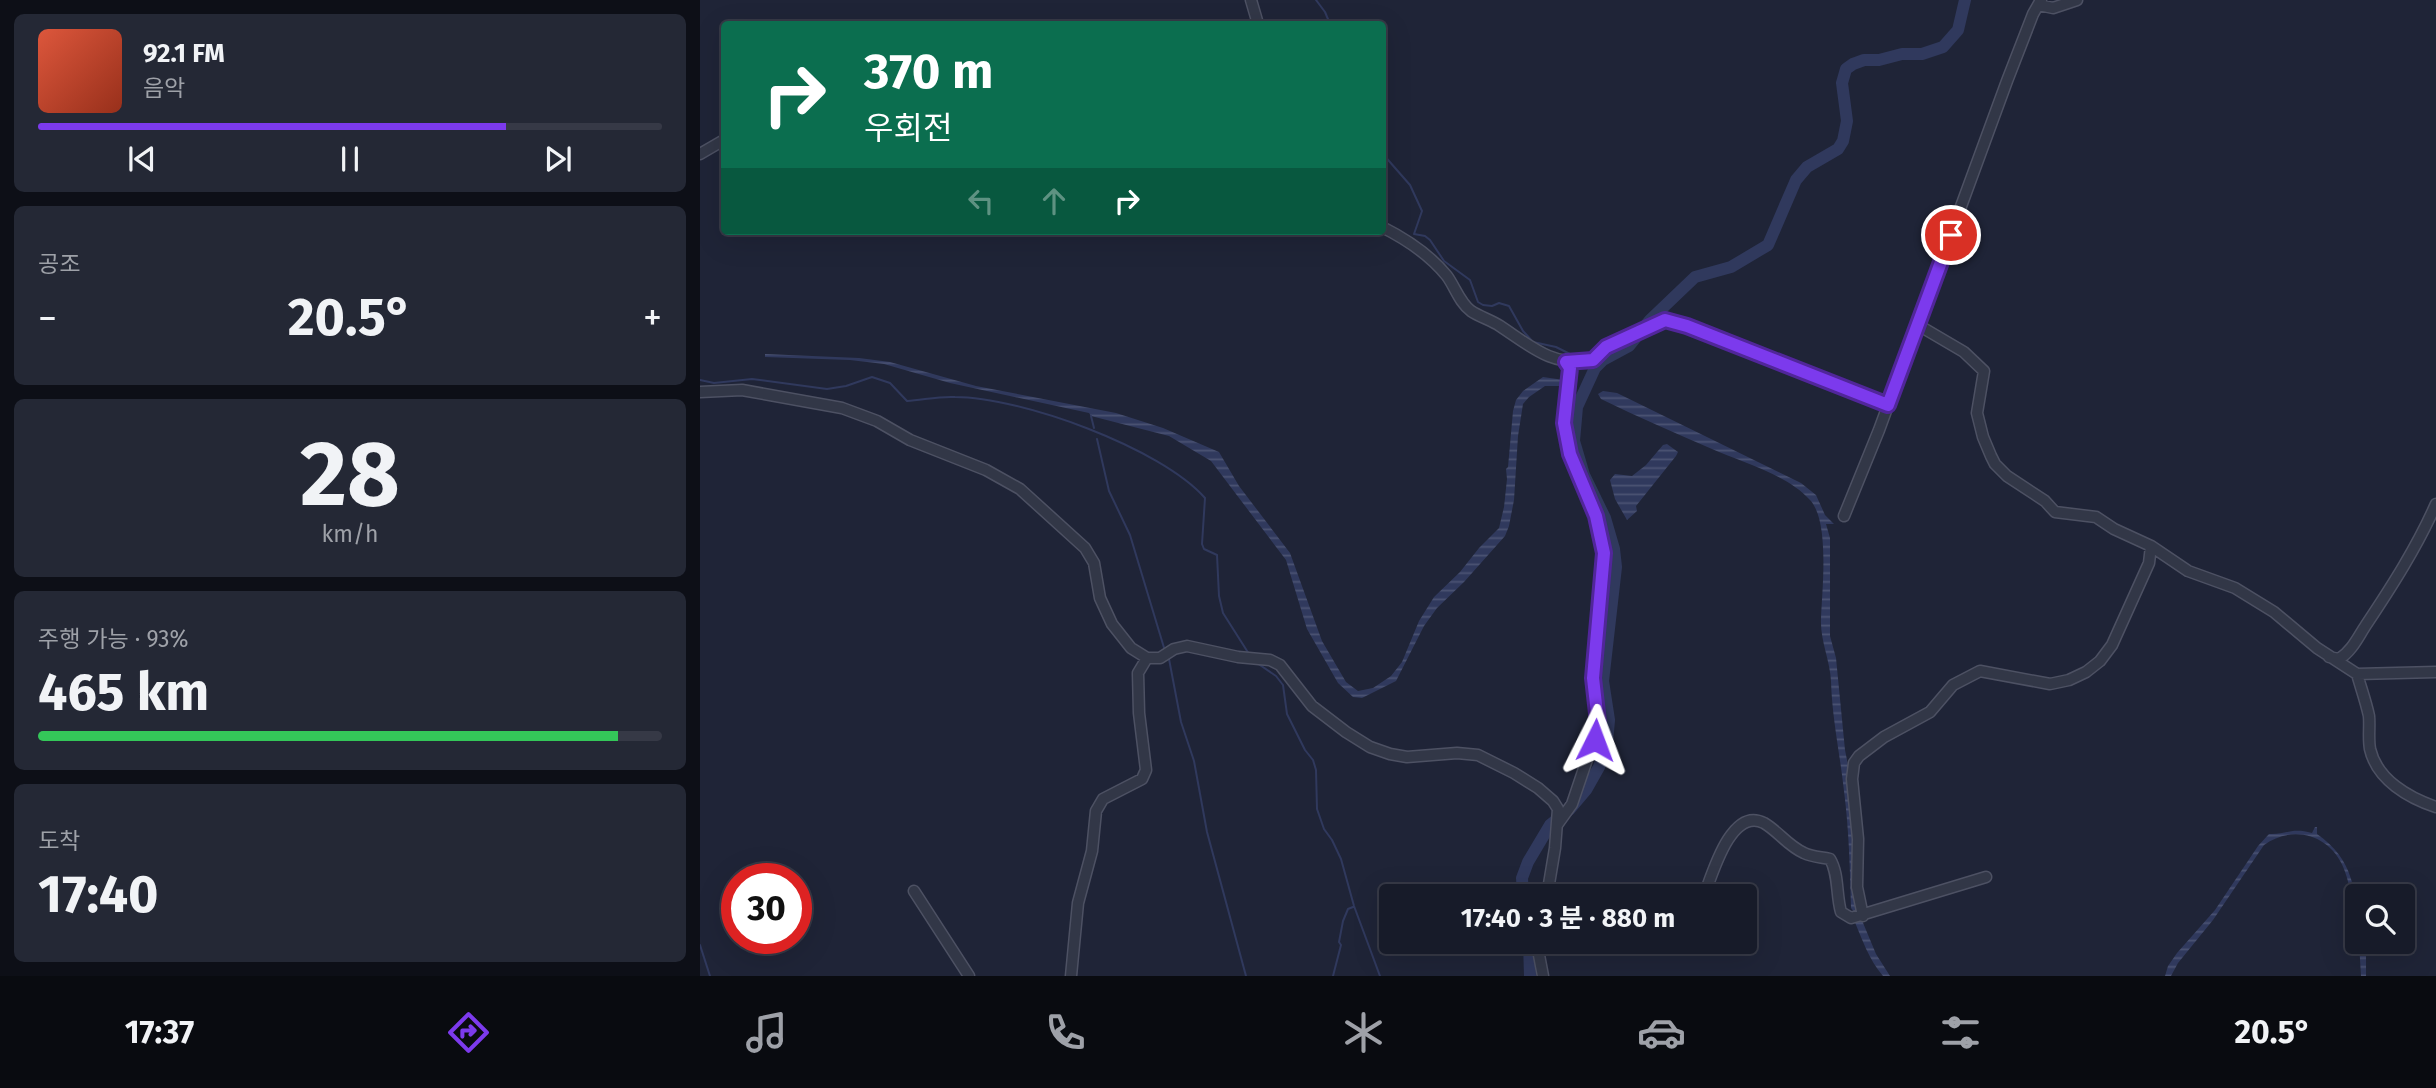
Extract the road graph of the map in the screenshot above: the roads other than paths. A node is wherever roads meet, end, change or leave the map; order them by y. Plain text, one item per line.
1 (1251, 0) edge
2 (2077, 0) edge
3 (2040, 3) edge
4 (1257, 21) edge
5 (721, 142) edge
6 (700, 154) edge
7 (1386, 229) edge
8 (1918, 325) junction
9 (1566, 362) junction
10 (700, 392) edge
11 (1888, 405) junction
12 (2436, 504) edge
13 (1844, 516) dead end
14 (2151, 546) junction
15 (2329, 657) junction
16 (1147, 658) junction
17 (2436, 672) edge
18 (2357, 674) junction
19 (2436, 807) edge
20 (1557, 826) junction
21 (1986, 877) dead end
22 (1549, 884) edge
23 (1709, 884) edge
24 (914, 891) dead end
25 (1863, 916) junction
26 (1539, 954) edge
27 (969, 976) edge
28 (1071, 976) edge
29 (1543, 976) edge

1 - 4 street
2 - 3 street
3 - 8 street
5 - 6 street
7 - 9 street
8 - 11 street
8 - 14 street
9 - 11 street
9 - 20 street
10 - 16 street
11 - 13 street
12 - 15 street
14 - 15 street
14 - 25 street
15 - 18 street
16 - 20 street
16 - 28 street
17 - 18 street
18 - 19 street
20 - 22 street
21 - 25 street
23 - 25 street
24 - 27 street
26 - 29 street

